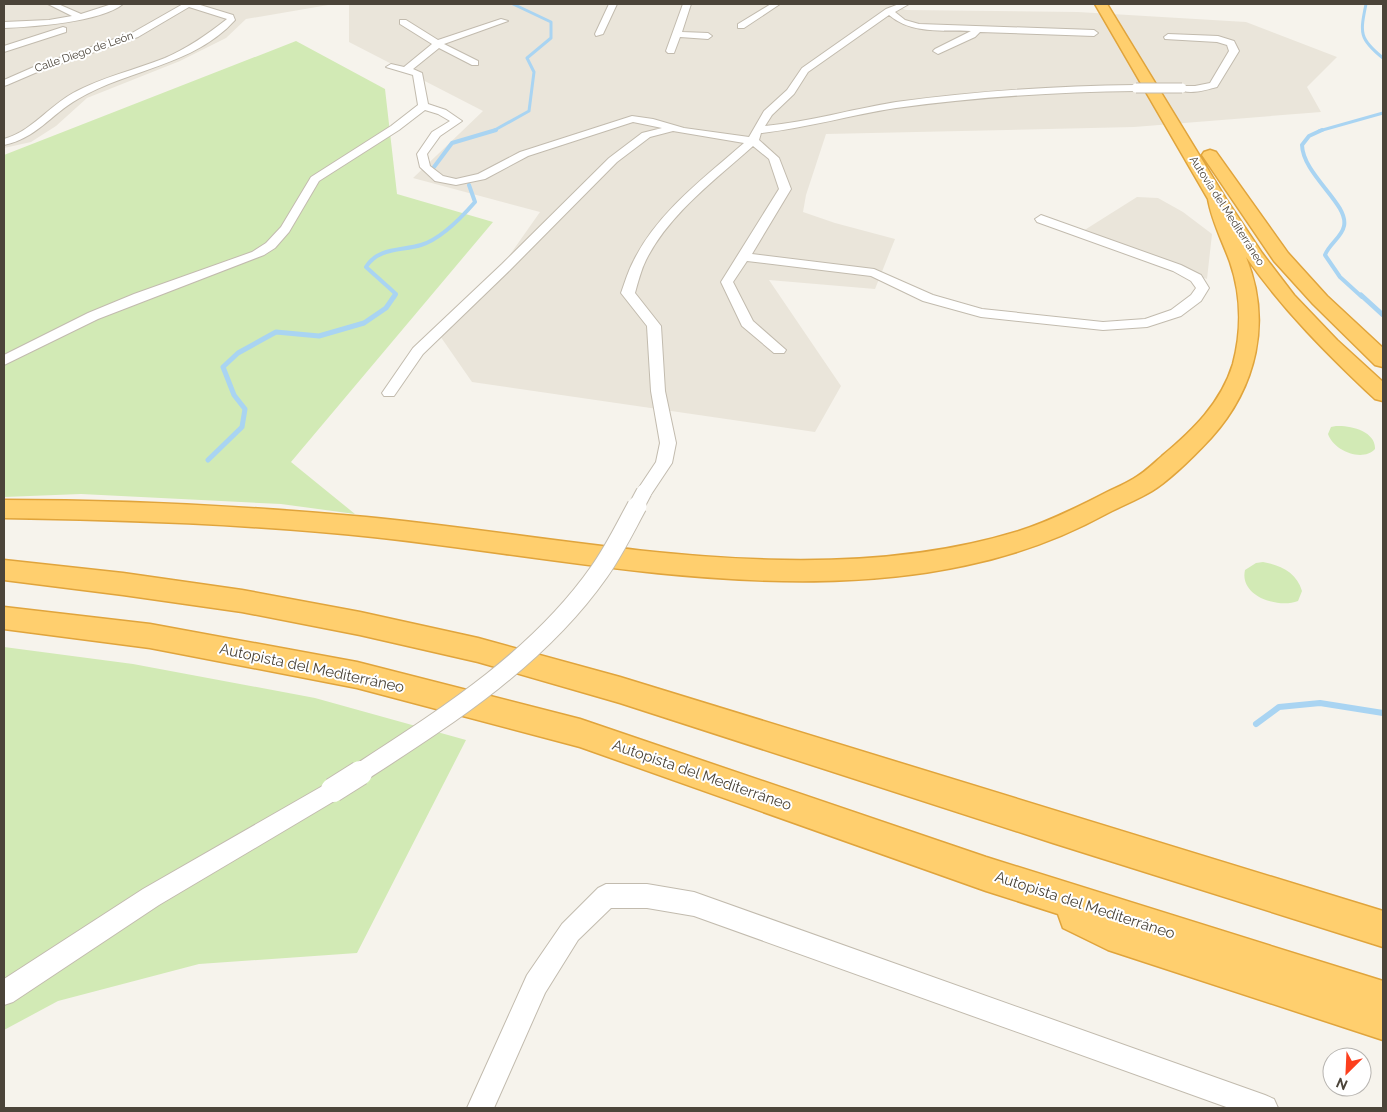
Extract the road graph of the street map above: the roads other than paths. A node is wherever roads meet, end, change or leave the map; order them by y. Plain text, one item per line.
1 (52, 4) edge
2 (119, 4) edge
3 (188, 4) edge
4 (613, 4) edge
5 (687, 4) edge
6 (776, 4) edge
7 (905, 4) edge
8 (1089, 4) edge
9 (1101, 4) edge
10 (1115, 4) edge
11 (750, 9) dead end
12 (888, 9) junction
13 (759, 15) junction
14 (81, 17) junction
15 (504, 21) dead end
16 (403, 22) dead end
17 (4, 26) edge
18 (741, 26) dead end
19 (978, 29) junction
20 (63, 30) dead end
21 (1094, 33) dead end
22 (598, 34) dead end
23 (676, 34) junction
24 (708, 36) dead end
25 (1168, 36) dead end
26 (438, 44) junction
27 (4, 49) edge
28 (671, 51) dead end
29 (938, 51) dead end
30 (1129, 51) junction
31 (475, 62) dead end
32 (391, 67) dead end
33 (405, 71) junction
34 (4, 83) edge
35 (423, 106) junction
36 (1185, 116) dead end
37 (673, 128) junction
38 (755, 135) junction
39 (1201, 141) dead end
40 (4, 142) edge
41 (1217, 199) junction
42 (1040, 219) dead end
43 (744, 257) junction
44 (779, 350) dead end
45 (1383, 360) edge
46 (4, 361) edge
47 (388, 393) dead end
48 (1383, 394) edge
49 (4, 509) edge
50 (4, 570) edge
51 (4, 618) edge
52 (986, 874) junction
53 (1383, 928) edge
54 (4, 993) edge
55 (1383, 1000) edge
56 (1383, 1021) edge
57 (480, 1108) edge
58 (1265, 1108) edge

1 - 14 street
2 - 14 street
3 - 34 street, Calle Diego de León
3 - 40 street
4 - 22 street
5 - 23 street
6 - 13 street
7 - 12 street
8 - 30 highway
9 - 30 highway, Autovía del Mediterráneo
10 - 36 highway
11 - 13 street
12 - 19 street
12 - 38 street
13 - 18 street
14 - 17 street
15 - 26 street
16 - 26 street
19 - 21 street
19 - 29 street
20 - 27 street
23 - 24 street
23 - 28 street
25 - 38 street, bridge
26 - 31 street
26 - 33 street
30 - 41 highway, Autovía del Mediterráneo
32 - 33 street
33 - 35 street
35 - 37 street
35 - 46 street
37 - 38 street
37 - 47 street
38 - 43 street
38 - 54 street, bridge
39 - 45 highway, Autovía del Mediterráneo
41 - 48 highway, Autovía del Mediterráneo
41 - 49 highway
42 - 43 street
43 - 44 street
50 - 53 highway
51 - 52 highway, Autopista del Mediterráneo
52 - 55 highway, Autopista del Mediterráneo
52 - 56 highway
57 - 58 street

